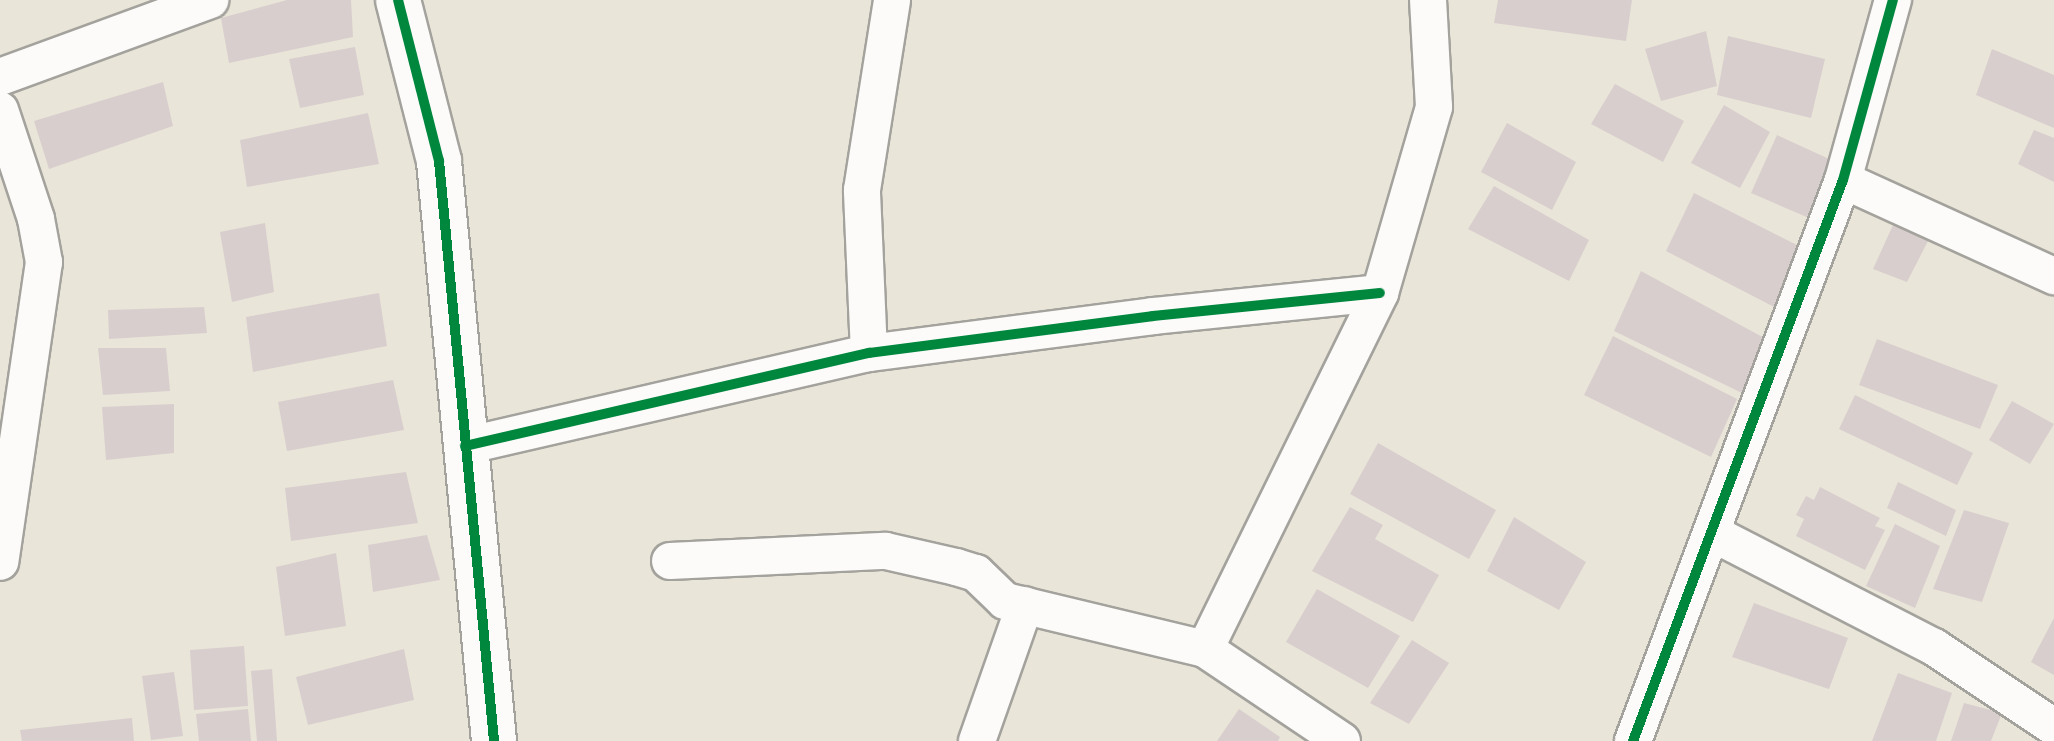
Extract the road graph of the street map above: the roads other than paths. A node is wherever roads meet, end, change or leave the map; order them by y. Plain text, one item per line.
1 (210, 0) edge
2 (398, 0) edge
3 (892, 0) edge
4 (1428, 0) edge
5 (1893, 0) edge
6 (0, 77) edge
7 (0, 110) edge
8 (1843, 180) junction
9 (2054, 276) edge
10 (1380, 293) junction
11 (869, 353) junction
12 (465, 446) junction
13 (1712, 533) junction
14 (670, 561) dead end
15 (0, 562) edge
16 (1025, 605) junction
17 (1205, 649) junction
18 (2054, 727) edge
19 (494, 741) edge
20 (977, 741) edge
21 (1342, 741) edge
22 (1633, 741) edge

1 - 6 street
2 - 12 street
3 - 11 street
4 - 10 street
5 - 8 street
7 - 15 street
8 - 9 street
8 - 13 street
10 - 11 street
10 - 17 street
11 - 12 street
12 - 19 street
13 - 18 street
13 - 22 street
14 - 16 street
16 - 17 street
16 - 20 street
17 - 21 street

